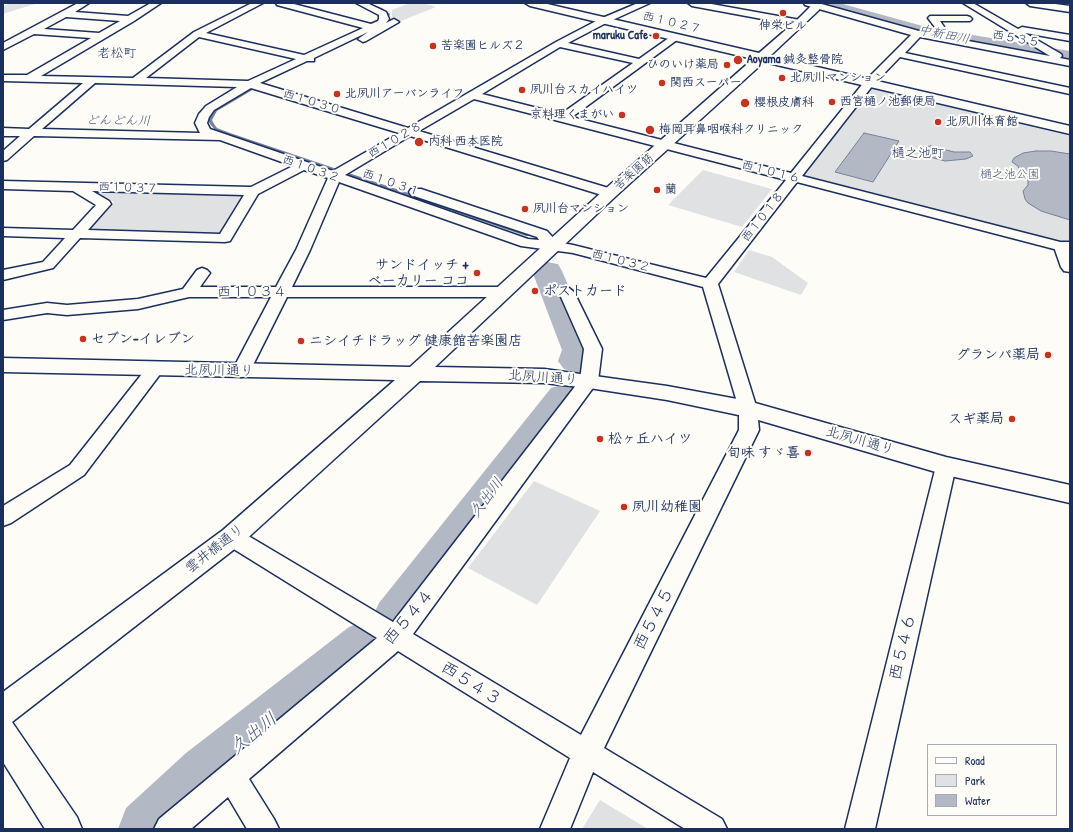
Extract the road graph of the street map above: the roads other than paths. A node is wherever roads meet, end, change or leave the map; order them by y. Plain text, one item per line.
1 (85, 3) edge
2 (157, 3) edge
3 (259, 3) edge
4 (280, 3) edge
5 (360, 3) edge
6 (530, 3) edge
7 (646, 3) edge
8 (692, 3) edge
9 (966, 3) edge
10 (1030, 3) edge
11 (815, 4) edge
12 (1070, 9) edge
13 (65, 14) junction
14 (131, 19) junction
15 (967, 19) dead end
16 (603, 21) junction
17 (394, 22) dead end
18 (800, 23) junction
19 (377, 29) junction
20 (1013, 29) junction
21 (32, 31) junction
22 (197, 34) junction
23 (918, 34) junction
24 (102, 36) junction
25 (676, 37) junction
26 (947, 37) junction
27 (1070, 38) edge
28 (559, 44) junction
29 (3, 46) edge
30 (898, 54) junction
31 (762, 57) junction
32 (312, 59) junction
33 (641, 62) junction
34 (1069, 62) edge
35 (3, 78) edge
36 (28, 79) junction
37 (93, 80) junction
38 (136, 81) junction
39 (869, 83) junction
40 (255, 85) junction
41 (1070, 91) edge
42 (473, 95) junction
43 (563, 118) junction
44 (3, 126) edge
45 (35, 130) junction
46 (1070, 130) edge
47 (205, 131) junction
48 (3, 132) edge
49 (410, 132) junction
50 (222, 138) junction
51 (665, 145) junction
52 (3, 157) edge
53 (302, 166) junction
54 (341, 172) junction
55 (369, 176) dead end
56 (794, 178) junction
57 (3, 185) edge
58 (75, 186) junction
59 (407, 188) dead end
60 (253, 191) junction
61 (610, 193) junction
62 (3, 232) edge
63 (77, 234) junction
64 (552, 246) junction
65 (1067, 247) edge
66 (1070, 267) edge
67 (202, 273) dead end
68 (3, 275) edge
69 (710, 284) junction
70 (563, 291) dead end
71 (189, 292) junction
72 (282, 292) junction
73 (503, 292) junction
74 (3, 314) edge
75 (3, 365) edge
76 (155, 369) junction
77 (241, 371) junction
78 (415, 374) junction
79 (589, 381) junction
80 (748, 409) junction
81 (946, 466) junction
82 (1070, 494) edge
83 (3, 517) edge
84 (232, 537) junction
85 (396, 637) junction
86 (3, 711) edge
87 (3, 734) edge
88 (586, 754) junction
89 (231, 776) junction
90 (65, 829) edge
91 (169, 829) edge
92 (264, 829) edge
93 (555, 829) edge
94 (712, 829) edge
95 (860, 829) edge

1 - 13 street
2 - 14 street
3 - 22 street
4 - 19 street
5 - 19 street
6 - 16 street, 西１０２７
7 - 16 street, 西１０２８
8 - 18 street
9 - 20 street
10 - 12 street
11 - 18 street, 苦楽園筋
11 - 23 street, 西５３５
13 - 14 street
13 - 21 street
14 - 24 street
15 - 26 street
16 - 25 street, 西１０２７
16 - 28 street, 西１０２８
17 - 19 street, 西１０３１
18 - 31 street, 苦楽園筋
19 - 32 street, 西１０３１
20 - 27 street
20 - 34 street
21 - 24 street
21 - 29 street
22 - 32 street
22 - 38 street
23 - 26 street, 西５３５
23 - 30 street, 西１０１８
24 - 36 street
25 - 31 street, 西１０２７
25 - 33 street
26 - 34 street, 西５３５
28 - 33 street
28 - 42 street, 西１０２８
30 - 39 street, 西１０１８
30 - 41 street
31 - 39 street, 西１０２７
31 - 51 street, 苦楽園筋
32 - 40 street, 西１０３１
33 - 43 street
35 - 36 street, 西１０３０
36 - 37 street, 西１０３０
37 - 38 street, 西１０３０
37 - 45 street
38 - 40 street, 西１０３０
39 - 46 street, 西１０２７
39 - 56 street, 西１０１８
40 - 47 street
40 - 49 street, 西１０３０
40 - 54 street, 西１０３１
42 - 43 street, 西１０１６
42 - 49 street, 西１０２８
43 - 51 street, 西１０１６
44 - 45 street
45 - 47 street
45 - 48 street
45 - 50 street
45 - 52 street
47 - 50 street, 西１０３２
49 - 54 street, 西１０２８
49 - 61 street, 西１０３０
50 - 53 street, 西１０３２
51 - 56 street, 西１０１６
51 - 61 street, 苦楽園筋
53 - 54 street, 西１０３２
53 - 60 street
54 - 55 street, 西１０３１
54 - 64 street, 西１０３２
54 - 72 street
56 - 65 street, 西１０１６
56 - 69 street, 西１０１８
57 - 58 street, 西１０３７
58 - 60 street, 西１０３７
58 - 63 street
59 - 64 street, 西１０３１
60 - 63 street
61 - 64 street, 苦楽園筋
62 - 63 street
63 - 68 street
64 - 69 street, 西１０３２
64 - 73 street, 苦楽園筋
65 - 66 street
67 - 71 street
69 - 80 street
70 - 79 street
71 - 72 street, 西１０３４
71 - 74 street, 西１０３４
72 - 73 street, 西１０３４
72 - 77 street
73 - 78 street, 苦楽園筋
75 - 76 street, 北夙川通り
76 - 77 street, 北夙川通り
76 - 83 street
77 - 78 street, 北夙川通り
78 - 79 street, 北夙川通り
78 - 84 street, 雲井橋通り
79 - 80 street, 北夙川通り
79 - 85 street, 西５４４
80 - 81 street, 北夙川通り
80 - 88 street, 西５４５
81 - 82 street, 北夙川通り
81 - 95 street, 西５４６
84 - 85 street, 西５４３
84 - 86 street, 雲井橋通り
85 - 88 street, 西５４３
85 - 89 street, 西５４４
87 - 90 street
88 - 93 street, 西５４５
88 - 94 street, 西５４３
89 - 91 street, 西５４４
89 - 92 street

